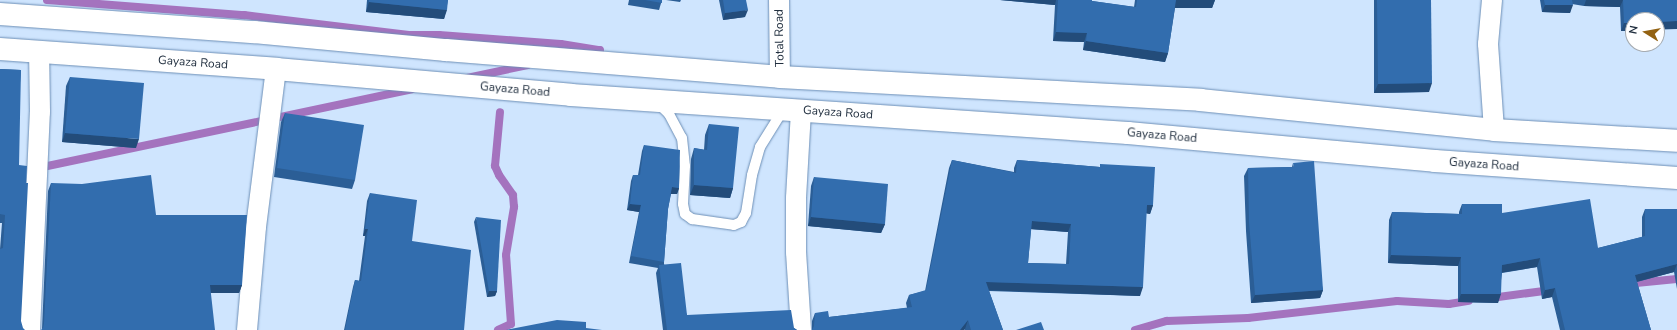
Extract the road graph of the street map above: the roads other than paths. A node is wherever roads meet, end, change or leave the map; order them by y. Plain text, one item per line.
1 (779, 0) edge
2 (1492, 0) edge
3 (0, 14) edge
4 (0, 48) edge
5 (39, 51) junction
6 (276, 69) junction
7 (780, 77) junction
8 (656, 101) junction
9 (792, 110) junction
10 (1494, 130) junction
11 (1677, 141) edge
12 (1677, 178) edge
13 (30, 330) edge
14 (247, 330) edge
15 (801, 330) edge

1 - 7 street, Total Road
2 - 10 street
3 - 7 main road
4 - 5 main road, Gayaza Road
5 - 6 main road, Gayaza Road
5 - 13 street
6 - 8 main road, Gayaza Road
6 - 14 street
7 - 10 main road
8 - 9 main road, Gayaza Road
8 - 9 lane
9 - 12 main road, Gayaza Road
9 - 15 street
10 - 11 main road

